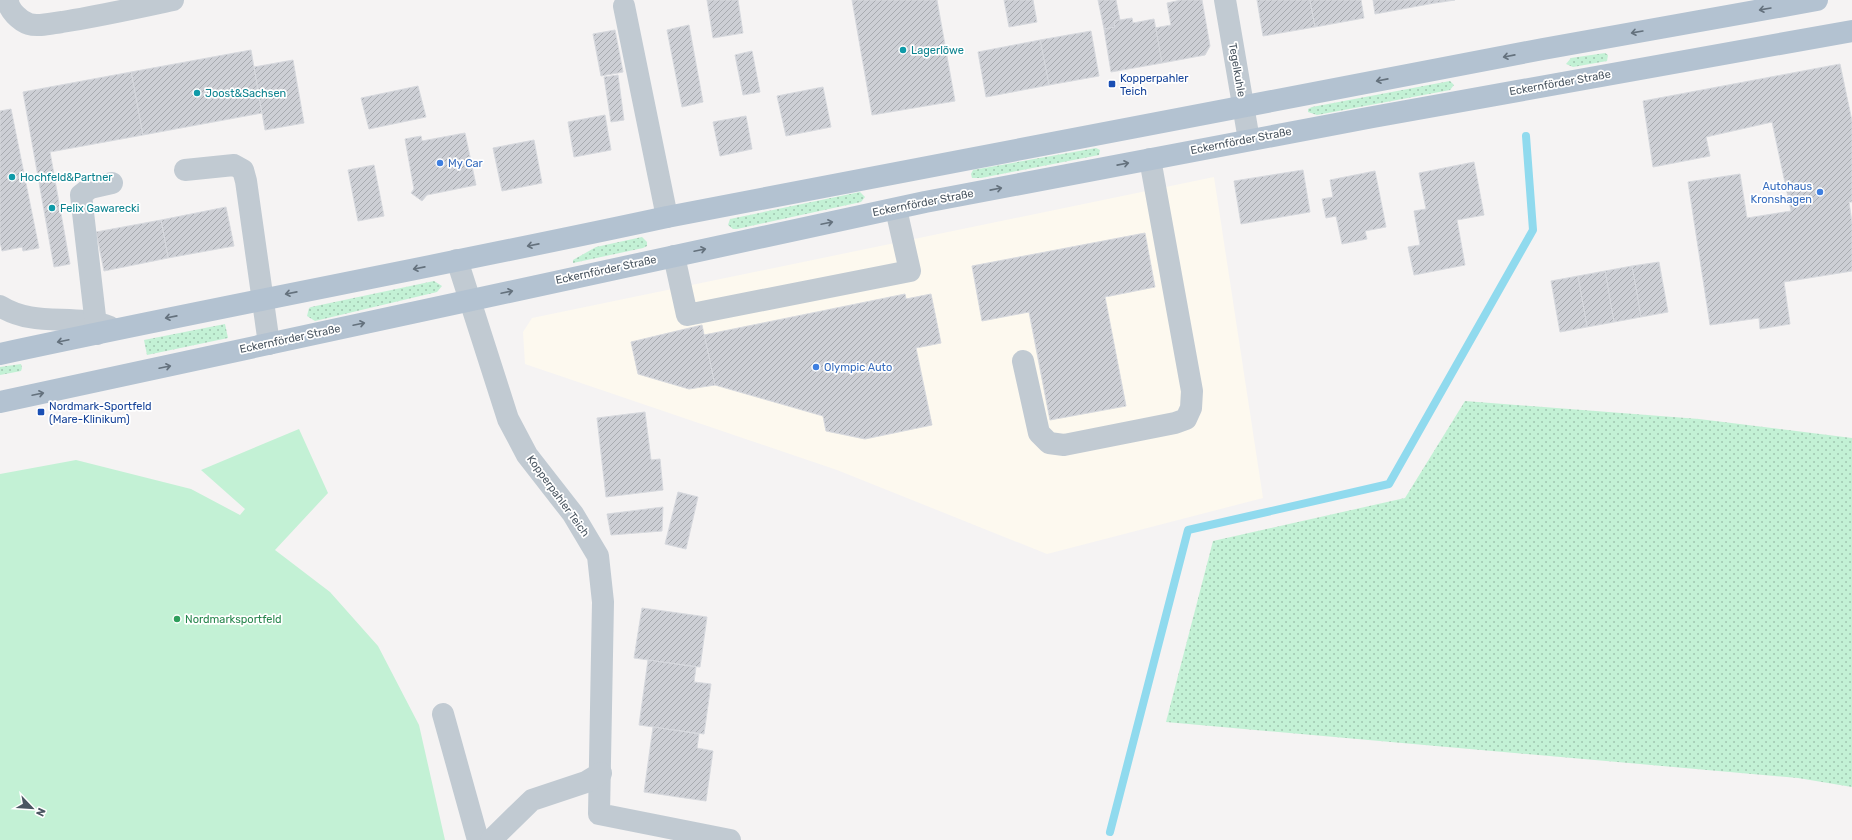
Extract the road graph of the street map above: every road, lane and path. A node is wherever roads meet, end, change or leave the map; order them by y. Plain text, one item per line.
1 (8, 0) edge
2 (173, 0) edge
3 (1225, 0) edge
4 (1818, 0) edge
5 (624, 6) dead end
6 (1852, 31) edge
7 (1243, 106) junction
8 (1250, 140) junction
9 (1150, 159) junction
10 (185, 170) dead end
11 (112, 183) dead end
12 (896, 208) junction
13 (667, 217) junction
14 (674, 256) junction
15 (457, 260) junction
16 (264, 299) junction
17 (469, 300) junction
18 (0, 306) edge
19 (102, 328) junction
20 (270, 344) junction
21 (0, 354) edge
22 (1023, 362) dead end
23 (0, 402) edge
24 (443, 714) dead end
25 (601, 773) junction
26 (478, 840) edge
27 (491, 840) edge
28 (730, 840) edge

1 - 2 street
3 - 7 street, Tegelkuhle
4 -> 7 main road
5 - 13 street
6 - 8 main road, Eckernförder Straße
7 - 8 street, Tegelkuhle
7 - 13 main road
8 - 9 main road, Eckernförder Straße
12 -> 9 main road, Eckernförder Straße
9 - 22 street
10 - 16 street
11 - 19 street
14 -> 12 main road, Eckernförder Straße
12 - 14 street
13 -> 15 main road
17 -> 14 main road, Eckernförder Straße
15 -> 16 main road
15 - 17 street, Kopperpahler Teich
16 -> 19 main road
16 - 20 street
20 -> 17 main road, Eckernförder Straße
17 - 25 street, Kopperpahler Teich
18 - 19 street
19 -> 21 main road
23 -> 20 main road, Eckernförder Straße
24 - 26 street
25 - 27 street
25 - 28 street, Kopperpahler Teich

